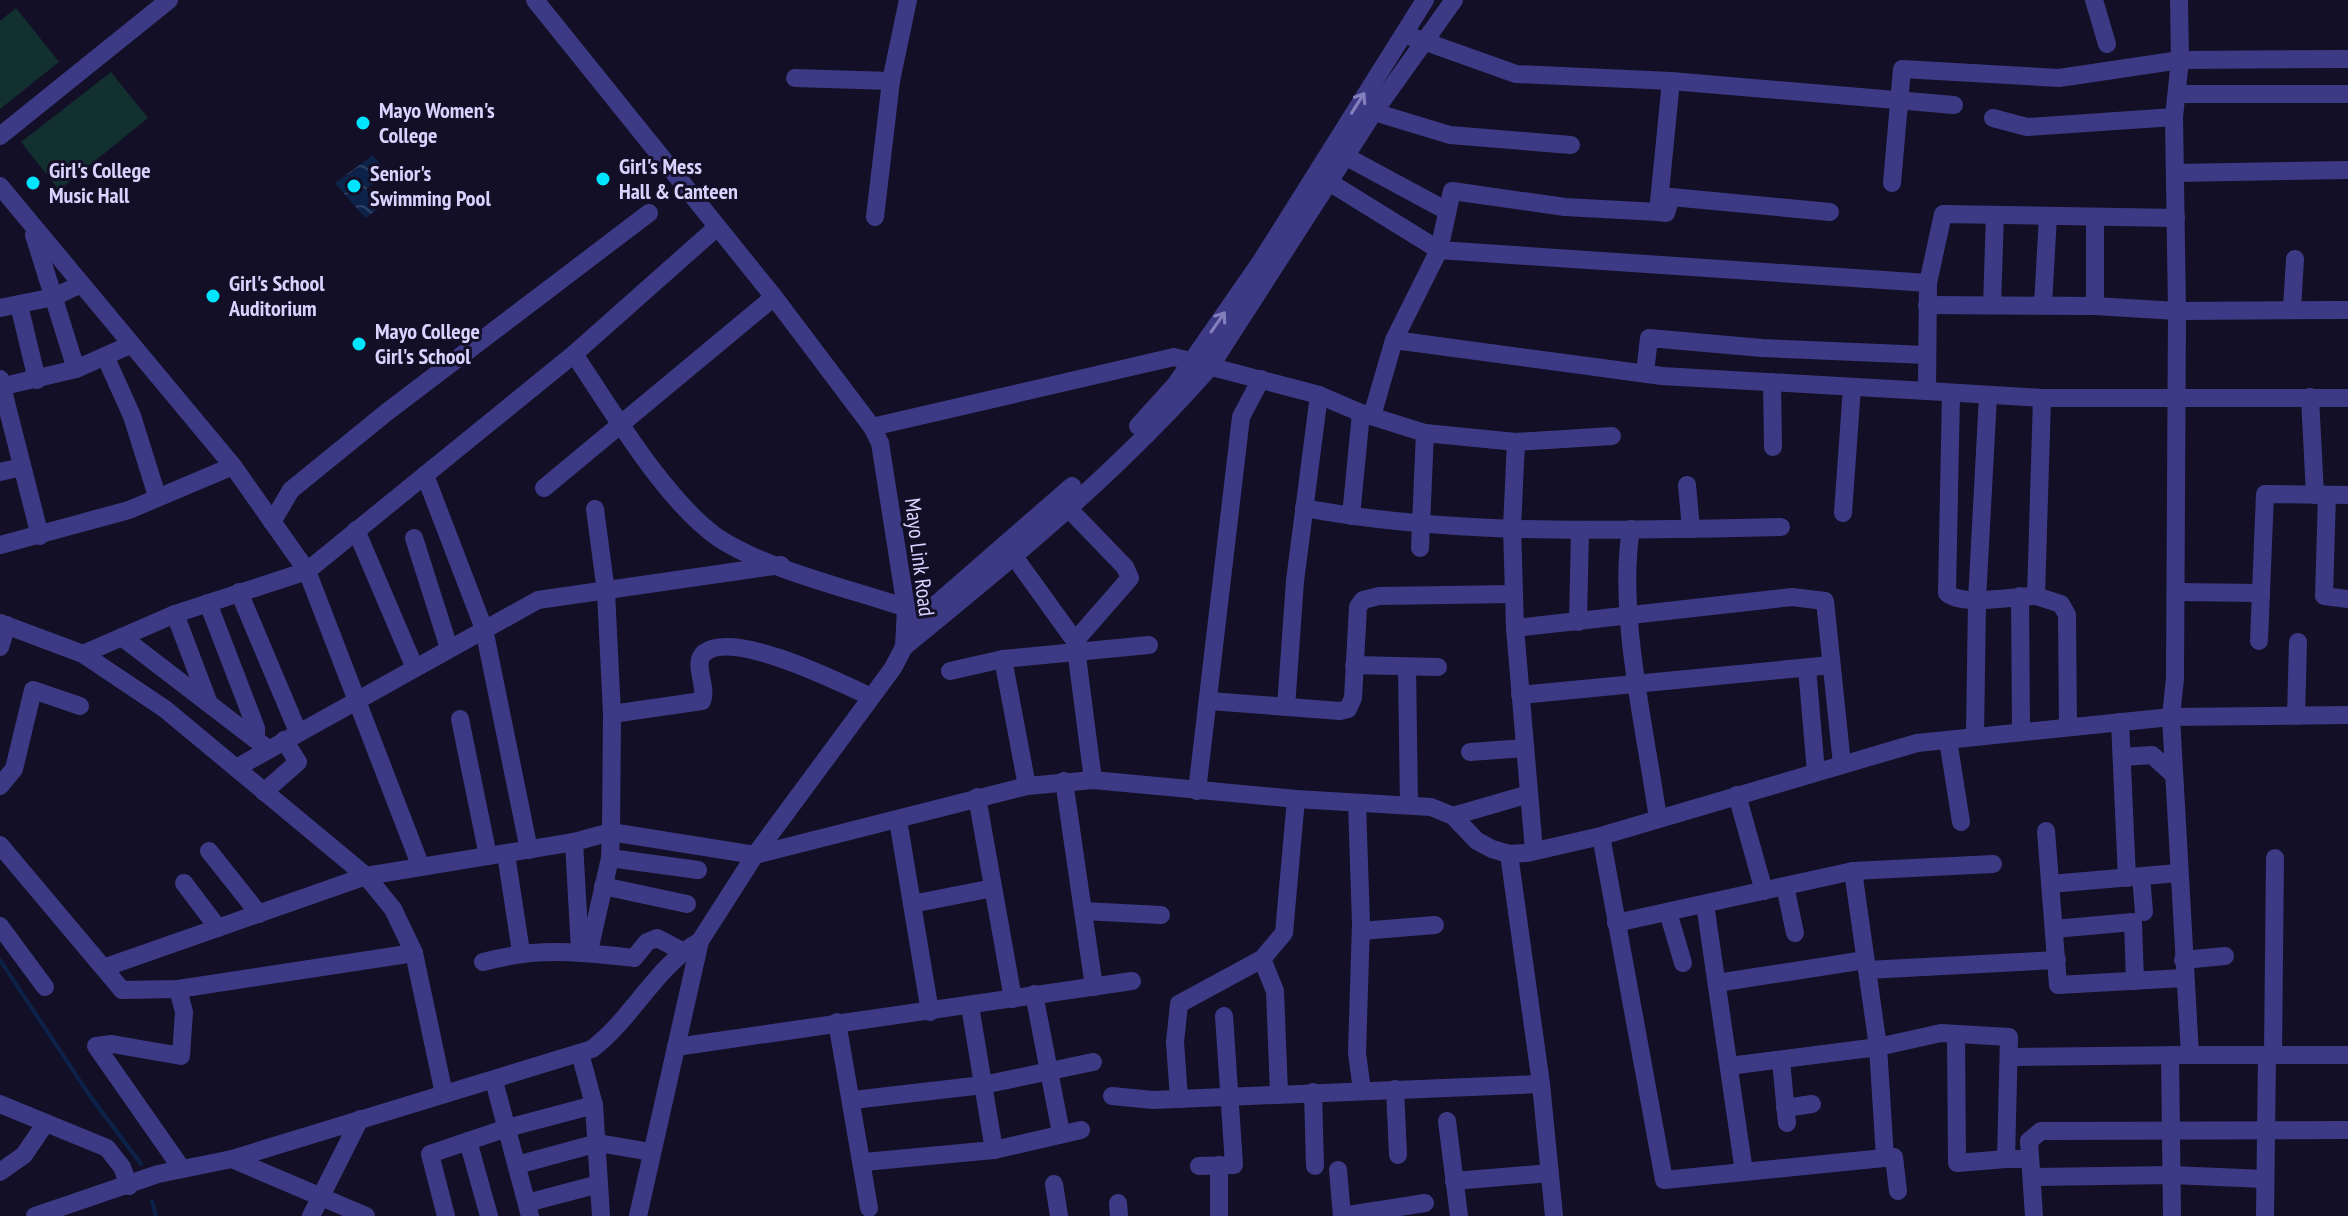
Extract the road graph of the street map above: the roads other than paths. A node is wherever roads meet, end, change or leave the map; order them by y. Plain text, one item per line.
1 (169, 0) edge
2 (535, 0) edge
3 (908, 0) edge
4 (1425, 0) edge
5 (1454, 0) edge
6 (2094, 0) edge
7 (2179, 0) edge
8 (1403, 32) junction
9 (1422, 42) junction
10 (2107, 44) dead end
11 (2348, 59) edge
12 (2180, 60) junction
13 (795, 78) dead end
14 (891, 81) junction
15 (1671, 81) junction
16 (2177, 94) junction
17 (2348, 94) edge
18 (1901, 100) junction
19 (1954, 105) dead end
20 (1374, 112) junction
21 (2174, 117) junction
22 (1993, 118) dead end
23 (0, 136) edge
24 (1571, 145) dead end
25 (1345, 156) junction
26 (2348, 170) edge
27 (2175, 173) junction
28 (1329, 182) junction
29 (1892, 183) dead end
30 (0, 186) edge
31 (1447, 211) junction
32 (1658, 212) junction
33 (1830, 212) dead end
34 (649, 213) dead end
35 (1995, 215) junction
36 (2048, 216) junction
37 (875, 217) dead end
38 (2095, 217) junction
39 (2176, 218) junction
40 (31, 224) junction
41 (716, 228) junction
42 (1439, 250) junction
43 (2295, 259) dead end
44 (1928, 283) junction
45 (79, 285) junction
46 (54, 297) junction
47 (774, 297) junction
48 (6, 303) edge
49 (1927, 305) junction
50 (1992, 305) junction
51 (2043, 305) junction
52 (2095, 306) junction
53 (2292, 309) junction
54 (2348, 310) edge
55 (2177, 311) junction
56 (1394, 340) junction
57 (130, 345) junction
58 (574, 354) junction
59 (1927, 355) junction
60 (105, 356) junction
61 (1202, 363) junction
62 (76, 369) junction
63 (1645, 373) junction
64 (1261, 379) junction
65 (37, 380) junction
66 (1772, 382) junction
67 (1, 385) edge
68 (1852, 387) junction
69 (1927, 391) junction
70 (1951, 393) junction
71 (1319, 395) junction
72 (1988, 396) junction
73 (2310, 397) junction
74 (2042, 398) junction
75 (2176, 398) junction
76 (2348, 398) edge
77 (1367, 414) junction
78 (621, 424) junction
79 (872, 427) junction
80 (1425, 433) junction
81 (1612, 436) dead end
82 (1516, 442) junction
83 (1773, 447) dead end
84 (233, 466) junction
85 (22, 467) junction
86 (0, 472) edge
87 (425, 475) junction
88 (1687, 485) dead end
89 (544, 488) dead end
90 (2321, 495) junction
91 (2348, 495) edge
92 (157, 496) junction
93 (1067, 507) junction
94 (1304, 508) junction
95 (595, 509) dead end
96 (1843, 513) dead end
97 (1351, 516) junction
98 (272, 522) junction
99 (1421, 522) junction
100 (1512, 527) junction
101 (1781, 527) dead end
102 (1631, 529) junction
103 (1691, 529) junction
104 (356, 530) junction
105 (1580, 530) junction
106 (40, 536) junction
107 (414, 538) dead end
108 (0, 545) edge
109 (1420, 548) dead end
110 (1013, 555) junction
111 (781, 565) junction
112 (307, 571) junction
113 (239, 592) junction
114 (606, 592) junction
115 (2176, 592) junction
116 (2261, 593) junction
117 (1513, 594) junction
118 (2028, 596) junction
119 (2348, 599) edge
120 (1977, 600) junction
121 (208, 603) junction
122 (906, 608) junction
123 (175, 614) junction
124 (1629, 616) junction
125 (1578, 622) junction
126 (4, 624) edge
127 (1515, 628) junction
128 (484, 629) junction
129 (122, 637) junction
130 (904, 639) junction
131 (2259, 641) dead end
132 (2298, 642) dead end
133 (1149, 645) dead end
134 (0, 647) edge
135 (1076, 647) junction
136 (449, 648) junction
137 (83, 654) junction
138 (1003, 659) junction
139 (1354, 665) junction
140 (1831, 665) junction
141 (414, 666) junction
142 (1407, 667) junction
143 (1438, 667) dead end
144 (1807, 668) junction
145 (950, 671) dead end
146 (1639, 685) junction
147 (1520, 695) junction
148 (871, 697) junction
149 (356, 698) junction
150 (1210, 701) junction
151 (209, 703) junction
152 (80, 706) dead end
153 (1286, 707) junction
154 (612, 714) junction
155 (2348, 715) edge
156 (2296, 716) junction
157 (2171, 717) junction
158 (460, 719) dead end
159 (2120, 722) junction
160 (2068, 726) junction
161 (2021, 732) junction
162 (1975, 736) junction
163 (277, 740) junction
164 (1948, 740) junction
165 (1525, 748) junction
166 (1470, 752) dead end
167 (2122, 757) junction
168 (1842, 764) junction
169 (236, 768) junction
170 (1816, 772) junction
171 (2174, 775) junction
172 (1093, 780) junction
173 (1064, 781) junction
174 (0, 786) edge
175 (1027, 786) junction
176 (1197, 791) junction
177 (264, 792) junction
178 (1529, 794) junction
179 (1737, 795) junction
180 (977, 797) junction
181 (1296, 799) junction
182 (1357, 803) junction
183 (1409, 805) junction
184 (1453, 816) junction
185 (1658, 819) junction
186 (898, 820) junction
187 (1961, 822) dead end
188 (2046, 831) dead end
189 (611, 832) junction
190 (1601, 836) junction
191 (574, 842) junction
192 (0, 845) edge
193 (529, 850) junction
194 (209, 851) dead end
195 (1534, 851) junction
196 (1509, 854) junction
197 (497, 855) junction
198 (755, 855) junction
199 (610, 858) junction
200 (2275, 858) dead end
201 (1993, 864) dead end
202 (421, 867) junction
203 (698, 870) dead end
204 (1853, 871) junction
205 (2178, 873) junction
206 (366, 876) junction
207 (2134, 877) junction
208 (184, 883) dead end
209 (2050, 884) junction
210 (603, 886) junction
211 (1785, 886) junction
212 (993, 888) junction
213 (1764, 891) junction
214 (687, 904) dead end
215 (912, 904) junction
216 (1705, 904) junction
217 (1083, 911) junction
218 (1668, 912) junction
219 (2144, 912) dead end
220 (259, 914) junction
221 (1161, 915) dead end
222 (1616, 923) junction
223 (1435, 925) dead end
224 (0, 926) edge
225 (218, 928) junction
226 (2054, 929) junction
227 (1361, 931) junction
228 (1795, 933) dead end
229 (700, 941) junction
230 (673, 945) junction
231 (585, 951) junction
232 (521, 952) junction
233 (414, 953) junction
234 (2225, 956) dead end
235 (1262, 959) junction
236 (2057, 960) junction
237 (483, 962) dead end
238 (1683, 963) dead end
239 (1866, 965) junction
240 (106, 967) junction
241 (2184, 969) junction
242 (1132, 981) dead end
243 (2135, 981) junction
244 (1717, 983) junction
245 (45, 987) dead end
246 (1094, 987) junction
247 (178, 989) junction
248 (1034, 994) junction
249 (1013, 999) junction
250 (970, 1006) junction
251 (930, 1012) junction
252 (1224, 1016) dead end
253 (837, 1022) junction
254 (1956, 1034) junction
255 (676, 1047) junction
256 (1878, 1047) junction
257 (580, 1053) junction
258 (2170, 1055) junction
259 (2190, 1055) junction
260 (2270, 1055) junction
261 (2348, 1055) edge
262 (2009, 1057) junction
263 (1781, 1061) junction
264 (1093, 1062) dead end
265 (1729, 1066) junction
266 (1048, 1070) junction
267 (494, 1081) junction
268 (1541, 1084) junction
269 (983, 1085) junction
270 (1395, 1089) junction
271 (1362, 1090) junction
272 (1313, 1092) junction
273 (1279, 1093) junction
274 (444, 1094) junction
275 (1112, 1096) dead end
276 (1229, 1096) junction
277 (1179, 1099) junction
278 (853, 1100) junction
279 (0, 1104) edge
280 (1812, 1104) dead end
281 (594, 1105) junction
282 (18, 1112) junction
283 (360, 1119) junction
284 (1447, 1121) dead end
285 (0, 1123) edge
286 (45, 1124) junction
287 (507, 1128) junction
288 (2266, 1128) junction
289 (1081, 1130) dead end
290 (2170, 1130) junction
291 (2348, 1130) edge
292 (1061, 1133) junction
293 (468, 1141) junction
294 (598, 1143) junction
295 (994, 1150) junction
296 (651, 1152) junction
297 (1398, 1155) dead end
298 (1885, 1158) junction
299 (232, 1159) junction
300 (2006, 1159) junction
301 (864, 1162) junction
302 (517, 1165) junction
303 (1219, 1165) junction
304 (1199, 1166) dead end
305 (1315, 1166) dead end
306 (2032, 1168) junction
307 (182, 1169) junction
308 (1338, 1170) dead end
309 (0, 1172) edge
310 (1744, 1172) junction
311 (1550, 1173) junction
312 (2172, 1175) junction
313 (2265, 1179) junction
314 (1454, 1181) junction
315 (131, 1184) junction
316 (599, 1184) junction
317 (1054, 1184) dead end
318 (1898, 1191) dead end
319 (320, 1199) junction
320 (1425, 1203) dead end
321 (869, 1208) dead end
322 (84, 1209) edge
323 (529, 1209) edge
324 (35, 1216) edge
325 (311, 1216) edge
326 (366, 1216) edge
327 (446, 1216) edge
328 (489, 1216) edge
329 (601, 1216) edge
330 (638, 1216) edge
331 (1059, 1216) edge
332 (1219, 1216) edge
333 (1342, 1216) edge
334 (1459, 1216) edge
335 (1554, 1216) edge
336 (2034, 1216) edge
337 (2172, 1216) edge
338 (2265, 1216) edge

1 - 23 street
2 - 41 street, Mayo Link Road
3 - 14 street
4 - 8 street
5 - 9 street
6 - 10 street
7 - 12 street
8 - 9 street
61 -> 8 street
9 - 15 street
9 - 20 street
11 - 12 street
12 - 16 street
12 - 18 street
13 - 14 street
14 - 37 street
15 - 18 street
15 - 32 street
16 - 17 street
16 - 21 street
18 - 19 street
18 - 29 street
20 - 24 street
20 - 25 street
21 - 22 street
21 - 27 street
25 - 28 street
25 - 31 street
26 - 27 street
27 - 39 street
28 - 42 street
28 - 61 street
30 - 40 street
31 - 32 street
31 - 42 street
32 - 33 street
34 - 98 street
35 - 36 street
35 - 44 street
35 - 50 street
36 - 38 street
36 - 51 street
38 - 39 street
38 - 52 street
39 - 55 street
40 - 45 street
40 - 46 street
41 - 47 street, Mayo Link Road
41 - 58 street
42 - 44 street
42 - 56 street
43 - 53 street
44 - 49 street
45 - 46 street
45 - 57 street
46 - 48 street
46 - 62 street
47 - 78 street
47 - 79 street, Mayo Link Road
48 - 65 street
49 - 50 street
49 - 59 street
50 - 51 street
51 - 52 street
52 - 55 street
53 - 54 street
53 - 55 street
55 - 75 street
56 - 63 street
56 - 77 street
57 - 60 street
57 - 84 street
58 - 78 street
58 - 87 street
59 - 63 street
59 - 69 street
60 - 62 street
60 - 92 street
61 - 64 street
61 - 79 street
61 - 93 street
61 - 130 street
62 - 65 street
63 - 66 street
64 - 71 street
64 - 150 street
65 - 67 street
66 - 68 street
66 - 83 street
67 - 85 street
68 - 69 street
68 - 96 street
69 - 70 street
70 - 72 street
70 - 120 street
71 - 77 street
71 - 94 street
72 - 74 street
72 - 120 street
73 - 75 street
73 - 76 street
73 - 90 street
74 - 75 street
74 - 118 street
75 - 115 street
77 - 80 street
77 - 97 street
78 - 89 street
78 - 111 street
79 - 122 street, Mayo Link Road
80 - 82 street
80 - 99 street
81 - 82 street
82 - 100 street
84 - 92 street
84 - 98 street
85 - 86 street
85 - 106 street
87 - 104 street
87 - 128 street
88 - 103 street
90 - 91 street
90 - 116 street
90 - 119 street
92 - 106 street
93 - 110 street
93 - 135 street
94 - 97 street
94 - 153 street
95 - 114 street
97 - 99 street
98 - 112 street
99 - 100 street
99 - 109 street
100 - 105 street
100 - 117 street
101 - 103 street
102 - 103 street
102 - 105 street
102 - 124 street
104 - 112 street
104 - 141 street
105 - 125 street
106 - 108 street
107 - 136 street
110 - 130 street
110 - 135 street
111 - 114 street
111 - 122 street
112 - 113 street
112 - 149 street
113 - 121 street
113 - 163 street
114 - 128 street
114 - 154 street
115 - 116 street
115 - 157 street
116 - 131 street
117 - 127 street
117 - 139 street
118 - 120 street
118 - 160 street
118 - 161 street
120 - 162 street
121 - 123 street
121 - 163 street
122 - 130 street, Mayo Link Road
123 - 129 street
123 - 151 street
124 - 125 street
124 - 140 street
124 - 146 street
125 - 127 street
126 - 134 street
126 - 137 street
127 - 147 street
128 - 136 street
128 - 193 street
129 - 137 street
129 - 151 street
130 - 148 street, Mayo Link Road
132 - 156 street
133 - 135 street
135 - 138 street
135 - 172 street
136 - 141 street
137 - 169 street
138 - 145 street
138 - 175 street
139 - 142 street
139 - 153 street
140 - 144 street
140 - 168 street
141 - 149 street
142 - 143 street
142 - 183 street
144 - 146 street
144 - 170 street
146 - 147 street
146 - 185 street
147 - 165 street
148 - 154 street
148 - 198 street, Mayo Link Road
149 - 163 street
149 - 202 street
150 - 153 street
150 - 176 street
151 - 163 street
152 - 174 street
154 - 189 street
155 - 156 street
156 - 157 street
157 - 159 street
157 - 171 street
158 - 197 street
159 - 160 street
159 - 167 street
160 - 161 street
161 - 162 street
162 - 164 street
163 - 169 street
163 - 177 street
164 - 168 street
164 - 187 street
165 - 166 street
165 - 178 street
167 - 171 street
167 - 207 street
168 - 170 street
169 - 177 street
170 - 179 street
171 - 205 street
172 - 173 street
172 - 176 street
173 - 175 street
173 - 217 street
175 - 180 street
176 - 181 street
177 - 206 street
178 - 184 street
178 - 195 street
179 - 185 street
179 - 213 street
180 - 186 street
180 - 212 street
181 - 182 street
181 - 235 street
182 - 183 street
182 - 227 street
183 - 184 street
184 - 196 street
185 - 190 street
186 - 198 street
186 - 215 street
188 - 209 street
189 - 191 street
189 - 198 street
189 - 199 street
190 - 195 street
190 - 222 street
191 - 193 street
191 - 231 street
192 - 240 street
193 - 197 street
194 - 220 street
195 - 196 street
196 - 268 street
197 - 202 street
197 - 232 street
198 - 229 street, Mayo Link Road
199 - 203 street
199 - 210 street
200 - 260 street
201 - 204 street
202 - 206 street
204 - 211 street
204 - 239 street
205 - 207 street
205 - 241 street
206 - 220 street
206 - 233 street
207 - 209 street
207 - 219 street
208 - 225 street
209 - 226 street
210 - 214 street
210 - 231 street
211 - 213 street
211 - 228 street
212 - 215 street
212 - 249 street
213 - 216 street
215 - 251 street
216 - 218 street
216 - 244 street
217 - 221 street
217 - 246 street
218 - 222 street
218 - 238 street
220 - 225 street
222 - 310 street
223 - 227 street
224 - 245 street
225 - 240 street
226 - 236 street
226 - 243 street
227 - 271 street
229 - 230 street
229 - 255 street, Mayo Link Road
230 - 231 street
230 - 257 street
231 - 232 street
232 - 237 street
233 - 247 street
233 - 274 street
234 - 241 street
235 - 273 street
235 - 277 street
236 - 239 street
236 - 243 street
239 - 244 street
239 - 256 street
240 - 247 street
241 - 243 street
241 - 259 street
242 - 246 street
244 - 265 street
246 - 248 street
247 - 307 street
248 - 249 street
248 - 266 street
249 - 250 street
250 - 251 street
250 - 269 street
251 - 253 street
252 - 276 street
253 - 255 street
253 - 278 street
254 - 256 street
254 - 262 street
254 - 300 street
255 - 296 street, Mayo Link Road
256 - 263 street
256 - 298 street
257 - 267 street
257 - 281 street
258 - 259 street
258 - 262 street
258 - 290 street
259 - 260 street
260 - 261 street
260 - 288 street
262 - 300 street
263 - 265 street
263 - 280 street
264 - 266 street
265 - 310 street
266 - 269 street
266 - 292 street
267 - 274 street
267 - 287 street
268 - 270 street
268 - 311 street
269 - 278 street
269 - 295 street
270 - 271 street
270 - 297 street
271 - 272 street
272 - 273 street
272 - 305 street
273 - 276 street
274 - 283 street
275 - 277 street
276 - 277 street
276 - 303 street
278 - 301 street
279 - 282 street
281 - 287 street
281 - 294 street
282 - 285 street
282 - 286 street
283 - 299 street
283 - 319 street
284 - 314 street
286 - 309 street
286 - 315 street
287 - 293 street
287 - 302 street
288 - 290 street
288 - 291 street
288 - 313 street
289 - 292 street
290 - 306 street
290 - 312 street
292 - 295 street
293 - 327 street
293 - 328 street
294 - 296 street
294 - 302 street
294 - 316 street
295 - 301 street
296 - 330 street, Mayo Link Road
298 - 310 street
298 - 318 street
299 - 307 street
299 - 319 street
300 - 306 street
301 - 321 street
302 - 323 street
303 - 304 street
303 - 332 street
306 - 312 street
306 - 336 street
307 - 315 street
308 - 333 street
311 - 314 street
311 - 335 street
312 - 313 street
312 - 337 street
313 - 338 street
314 - 334 street
315 - 322 street
316 - 323 street
316 - 329 street
317 - 331 street
319 - 325 street
319 - 326 street
320 - 333 street
322 - 324 street

